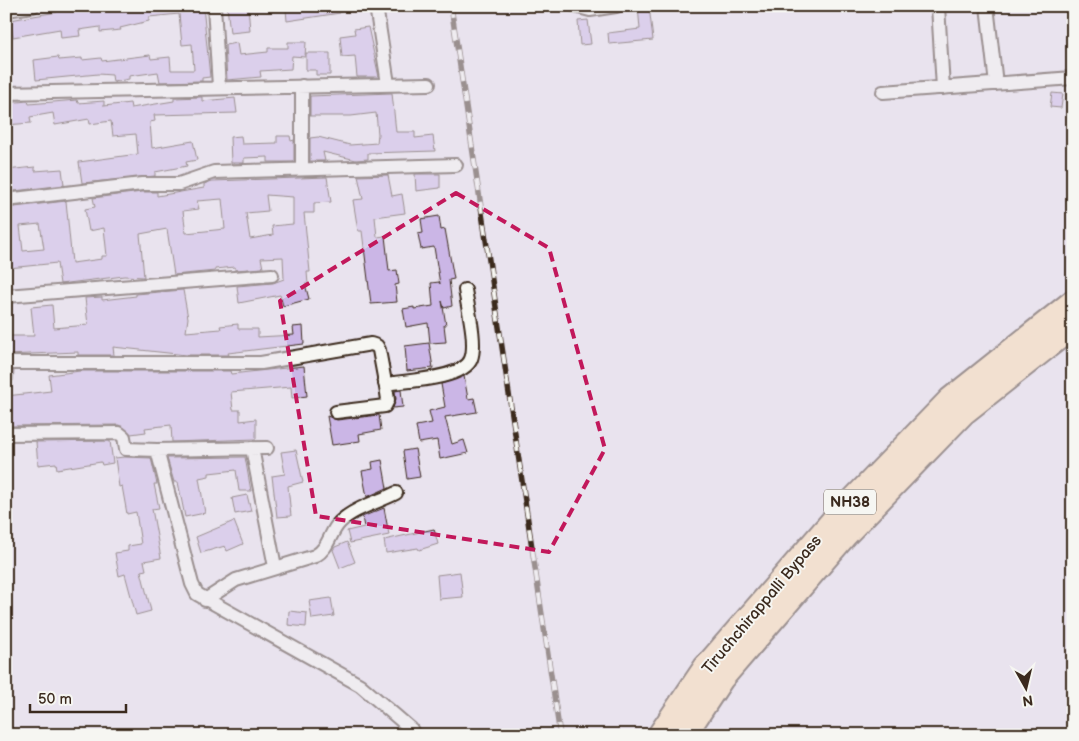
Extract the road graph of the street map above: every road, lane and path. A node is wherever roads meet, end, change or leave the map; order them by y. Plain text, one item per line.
1 (33, 6) edge
2 (214, 6) edge
3 (376, 6) edge
4 (575, 6) edge
5 (616, 6) edge
6 (938, 6) edge
7 (987, 6) edge
8 (6, 10) edge
9 (1073, 78) edge
10 (388, 84) junction
11 (429, 84) dead end
12 (996, 84) junction
13 (302, 86) junction
14 (219, 87) junction
15 (943, 88) junction
16 (6, 92) edge
17 (883, 92) dead end
18 (456, 165) dead end
19 (302, 169) junction
20 (6, 200) edge
21 (272, 275) dead end
22 (465, 290) dead end
23 (6, 296) edge
24 (1073, 301) edge
25 (1073, 327) edge
26 (6, 363) edge
27 (385, 384) junction
28 (336, 412) dead end
29 (6, 434) edge
30 (252, 448) junction
31 (267, 448) dead end
32 (157, 450) junction
33 (396, 494) dead end
34 (275, 567) junction
35 (205, 600) junction
36 (414, 735) edge
37 (659, 735) edge
38 (685, 735) edge

1 - 8 street
2 - 14 street
3 - 10 street
4 - 5 street
6 - 15 street
7 - 12 street
9 - 12 street
10 - 11 street
10 - 13 street
12 - 15 street
13 - 14 street
13 - 19 street
14 - 16 street
15 - 17 street
18 - 19 street
19 - 20 street
21 - 23 street
22 - 27 street
24 - 37 highway, Tiruchchirappalli Bypass / NH38
25 - 38 highway, Tiruchchirappalli Bypass / NH38
26 - 27 street
27 - 28 street
29 - 32 street
30 - 31 street
30 - 32 street
30 - 34 street
32 - 35 street
33 - 34 street
34 - 35 street
35 - 36 street

